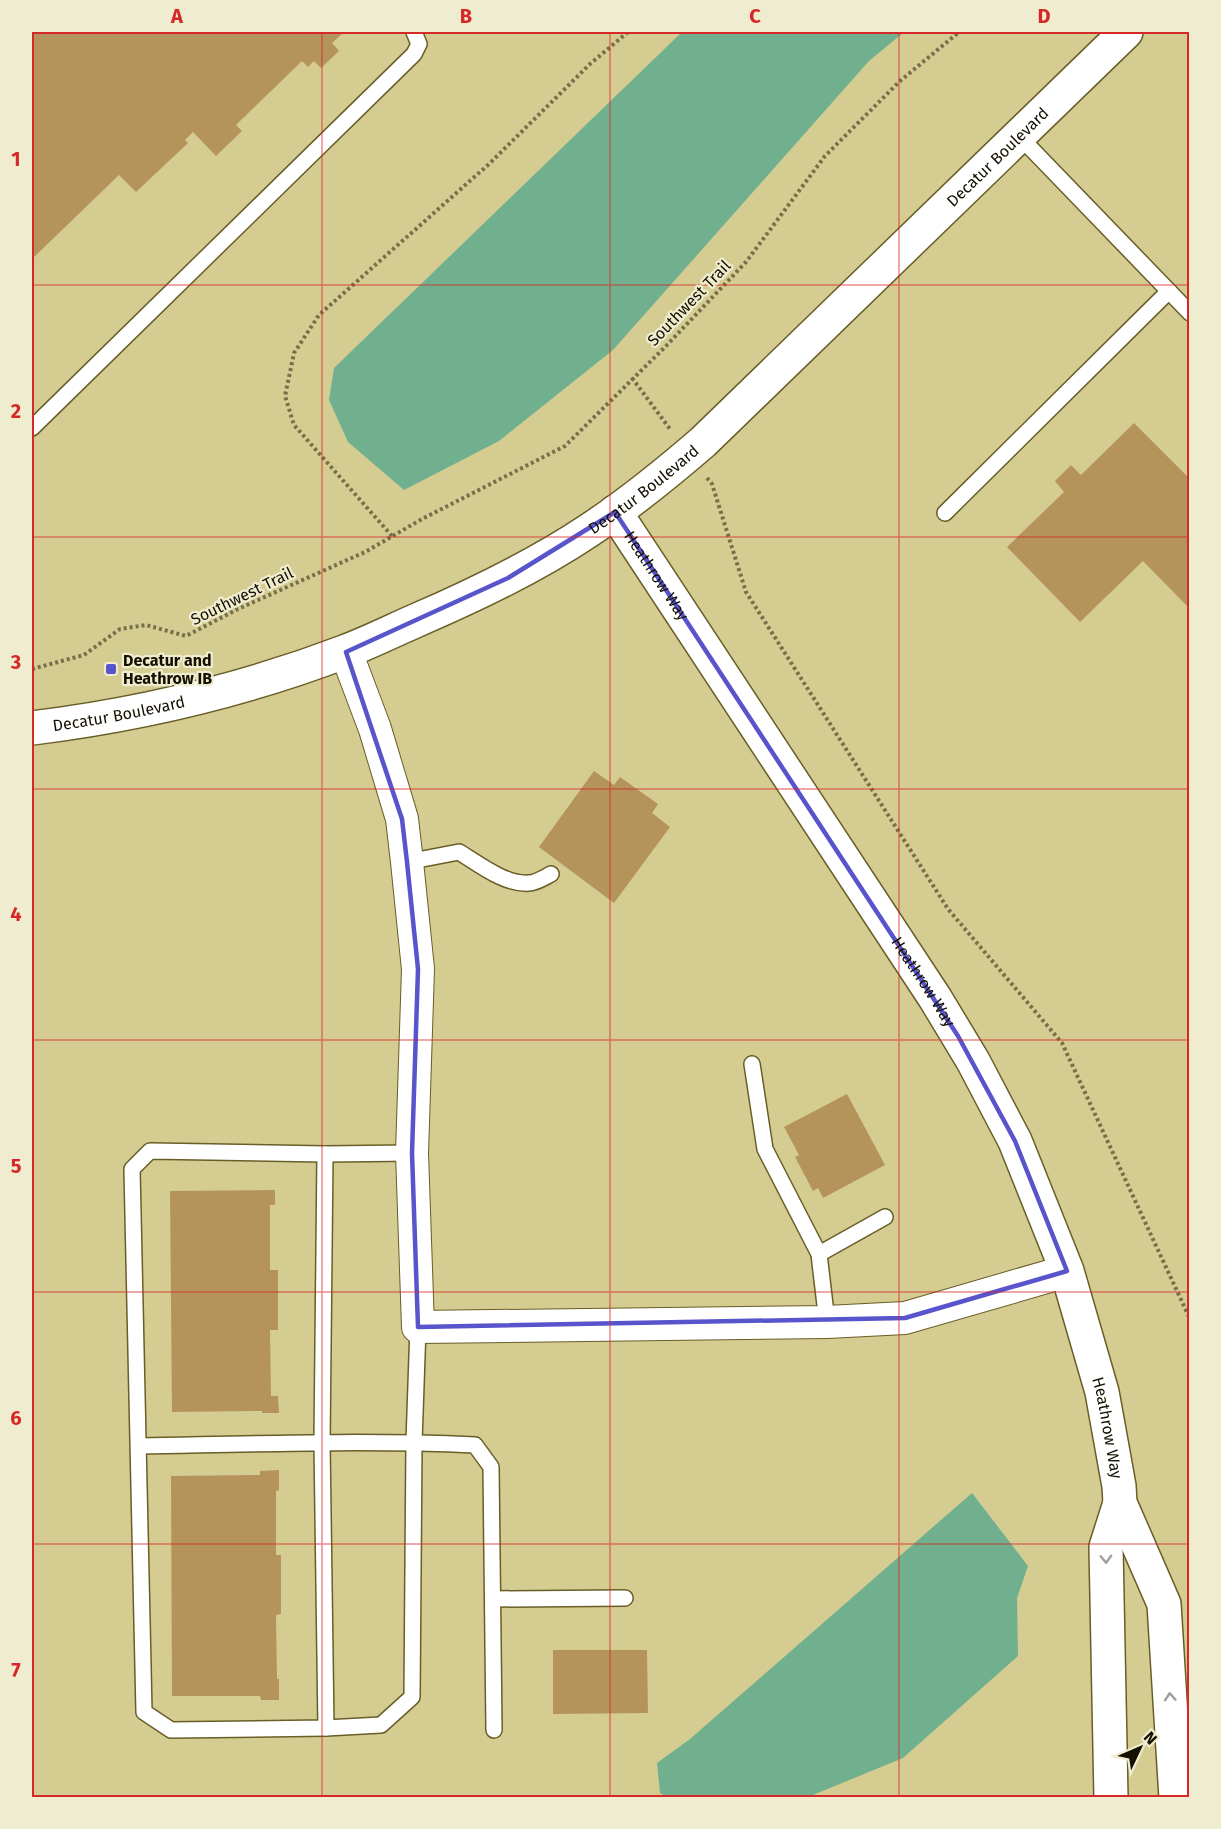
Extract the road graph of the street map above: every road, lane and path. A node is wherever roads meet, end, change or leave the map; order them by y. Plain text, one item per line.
1 (414, 32) edge
2 (628, 32) edge
3 (958, 32) edge
4 (1126, 32) edge
5 (1019, 136) junction
6 (1169, 291) junction
7 (1190, 313) edge
8 (632, 378) junction
9 (653, 405) dead end
10 (32, 428) edge
11 (706, 475) dead end
12 (615, 512) junction
13 (945, 513) dead end
14 (392, 536) junction
15 (346, 652) junction
16 (32, 669) edge
17 (32, 728) edge
18 (407, 862) junction
19 (551, 874) dead end
20 (752, 1064) dead end
21 (412, 1153) junction
22 (325, 1154) junction
23 (885, 1217) dead end
24 (819, 1254) junction
25 (1067, 1271) junction
26 (1190, 1319) edge
27 (827, 1322) junction
28 (418, 1327) junction
29 (322, 1443) junction
30 (414, 1443) junction
31 (140, 1446) junction
32 (1120, 1503) junction
33 (625, 1598) dead end
34 (493, 1599) junction
35 (326, 1728) junction
36 (494, 1730) dead end
37 (1112, 1797) edge
38 (1176, 1797) edge

1 - 10 lane
2 - 14 path
3 - 8 path, Southwest Trail
4 - 5 street, Decatur Boulevard
5 - 6 lane
5 - 12 street, Decatur Boulevard
6 - 7 lane
6 - 13 lane
8 - 9 path
8 - 14 path, Southwest Trail
11 - 26 path
12 - 15 street, Decatur Boulevard
12 - 25 street, Heathrow Way
14 - 16 path, Southwest Trail
15 - 17 street, Decatur Boulevard
15 - 18 street
18 - 19 lane
18 - 21 street
20 - 24 lane
21 - 22 lane
21 - 28 street
22 - 29 lane
22 - 31 lane
23 - 24 lane
24 - 27 lane
25 - 27 street
25 - 32 street, Heathrow Way
27 - 28 street
28 - 30 lane
29 - 30 lane
29 - 31 lane
29 - 35 lane
30 - 34 lane
30 - 35 lane
31 - 35 lane
32 -> 37 street, Heathrow Way
38 -> 32 street, Heathrow Way
33 - 34 lane
34 - 36 lane

